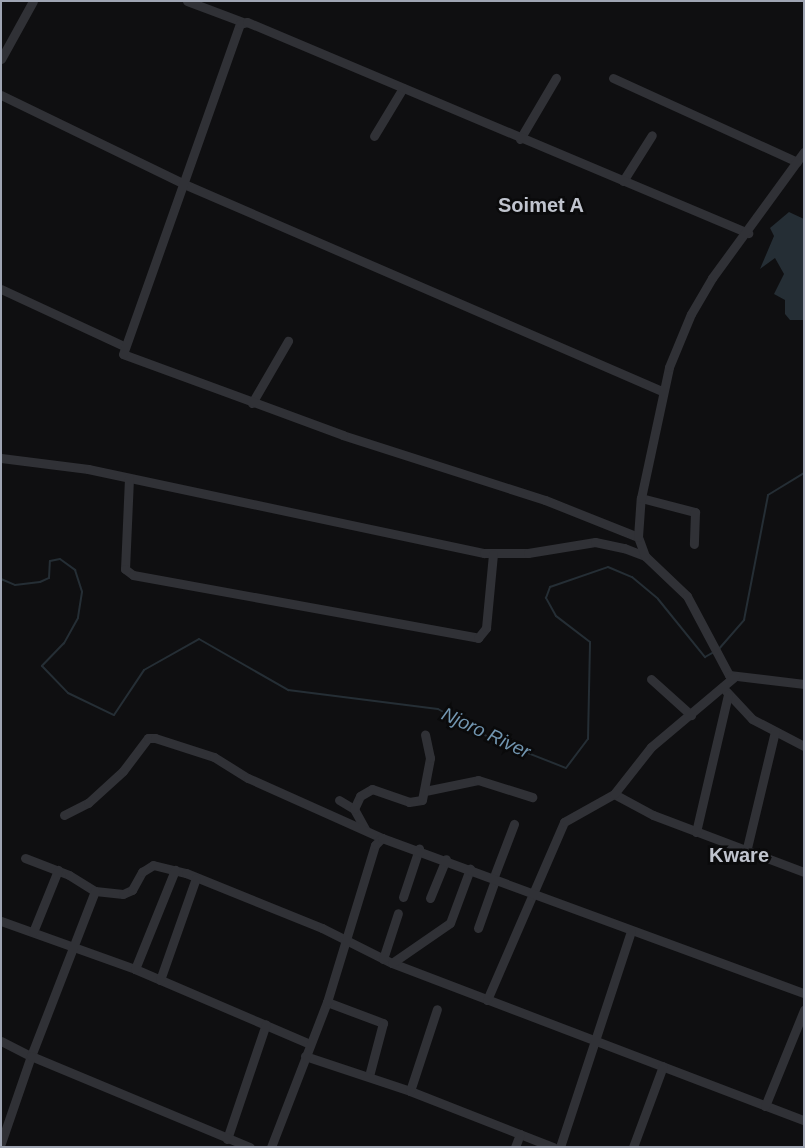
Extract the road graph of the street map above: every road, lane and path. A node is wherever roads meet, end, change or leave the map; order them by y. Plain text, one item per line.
1 (33, 1) edge
2 (187, 1) edge
3 (244, 22) junction
4 (1, 59) edge
5 (556, 78) dead end
6 (613, 78) dead end
7 (404, 88) junction
8 (1, 95) edge
9 (652, 135) dead end
10 (374, 136) dead end
11 (520, 138) junction
12 (804, 152) edge
13 (797, 162) junction
14 (623, 181) junction
15 (184, 184) junction
16 (748, 233) junction
17 (1, 289) edge
18 (288, 341) dead end
19 (124, 346) junction
20 (662, 391) junction
21 (252, 403) junction
22 (1, 458) edge
23 (129, 478) junction
24 (641, 498) junction
25 (638, 537) junction
26 (694, 544) dead end
27 (493, 554) junction
28 (645, 556) junction
29 (734, 677) junction
30 (651, 679) dead end
31 (804, 684) edge
32 (726, 692) junction
33 (691, 715) junction
34 (775, 731) junction
35 (425, 735) dead end
36 (804, 746) edge
37 (425, 791) junction
38 (614, 794) junction
39 (532, 797) dead end
40 (339, 800) dead end
41 (354, 809) junction
42 (64, 815) dead end
43 (514, 824) dead end
44 (365, 828) junction
45 (696, 832) junction
46 (382, 838) junction
47 (419, 849) junction
48 (746, 852) junction
49 (25, 858) dead end
50 (446, 859) junction
51 (470, 869) junction
52 (58, 870) junction
53 (175, 870) junction
54 (804, 872) edge
55 (196, 878) junction
56 (494, 880) junction
57 (95, 891) junction
58 (534, 896) junction
59 (403, 897) dead end
60 (430, 898) dead end
61 (398, 913) dead end
62 (1, 921) edge
63 (478, 928) dead end
64 (631, 931) junction
65 (33, 932) junction
66 (347, 941) junction
67 (71, 947) junction
68 (382, 959) junction
69 (392, 963) junction
70 (135, 969) junction
71 (160, 980) junction
72 (804, 993) edge
73 (487, 1000) junction
74 (327, 1002) junction
75 (437, 1009) dead end
76 (804, 1010) edge
77 (266, 1024) junction
78 (595, 1038) junction
79 (1, 1041) edge
80 (310, 1044) junction
81 (32, 1056) junction
82 (305, 1056) junction
83 (663, 1066) junction
84 (369, 1076) junction
85 (410, 1091) junction
86 (765, 1106) junction
87 (804, 1120) edge
88 (520, 1134) junction
89 (227, 1139) junction
90 (1, 1143) edge
91 (250, 1147) edge
92 (271, 1147) edge
93 (515, 1147) edge
94 (552, 1147) edge
95 (560, 1147) edge
96 (633, 1147) edge

1 - 4 street
2 - 3 street
3 - 7 street
3 - 15 street
5 - 11 street
6 - 13 street
7 - 10 street
7 - 11 street
8 - 15 street
9 - 14 street
11 - 14 street
12 - 13 street
13 - 16 street
14 - 16 street
15 - 19 street
15 - 20 street
16 - 20 street
17 - 19 street
18 - 21 street
19 - 21 street
20 - 24 street
21 - 25 street
22 - 23 street
23 - 27 street
23 - 27 street
24 - 25 street
24 - 26 street
25 - 28 street
27 - 28 street
28 - 29 street
29 - 31 street
29 - 32 street
30 - 33 street
32 - 33 street
32 - 34 street
32 - 45 street
33 - 38 street
34 - 36 street
34 - 48 street
35 - 37 street
37 - 39 street
37 - 41 street
38 - 45 street
38 - 58 street
40 - 41 street
41 - 44 street
42 - 44 street
43 - 56 street
44 - 46 street
45 - 48 street
46 - 47 street
46 - 66 street
47 - 50 street
47 - 59 street
48 - 54 street
49 - 52 street
50 - 51 street
50 - 60 street
51 - 56 street
51 - 69 street
52 - 57 street
52 - 65 street
53 - 55 street
53 - 57 street
53 - 70 street
55 - 66 street
55 - 71 street
56 - 58 street
56 - 63 street
57 - 67 street
58 - 64 street
58 - 73 street
61 - 68 street
62 - 65 street
64 - 72 street
64 - 78 street
65 - 67 street
66 - 68 street
66 - 74 street
67 - 70 street
67 - 81 street
68 - 69 street
69 - 73 street
70 - 71 street
71 - 77 street
73 - 78 street
74 - 80 street
74 - 84 street
75 - 85 street
76 - 86 street
77 - 80 street
77 - 89 street
78 - 83 street
78 - 95 street
79 - 81 street
80 - 82 street
81 - 89 street
81 - 90 street
82 - 84 street
82 - 92 street
83 - 86 street
83 - 96 street
84 - 85 street
85 - 88 street
86 - 87 street
88 - 93 street
88 - 94 street
89 - 91 street

